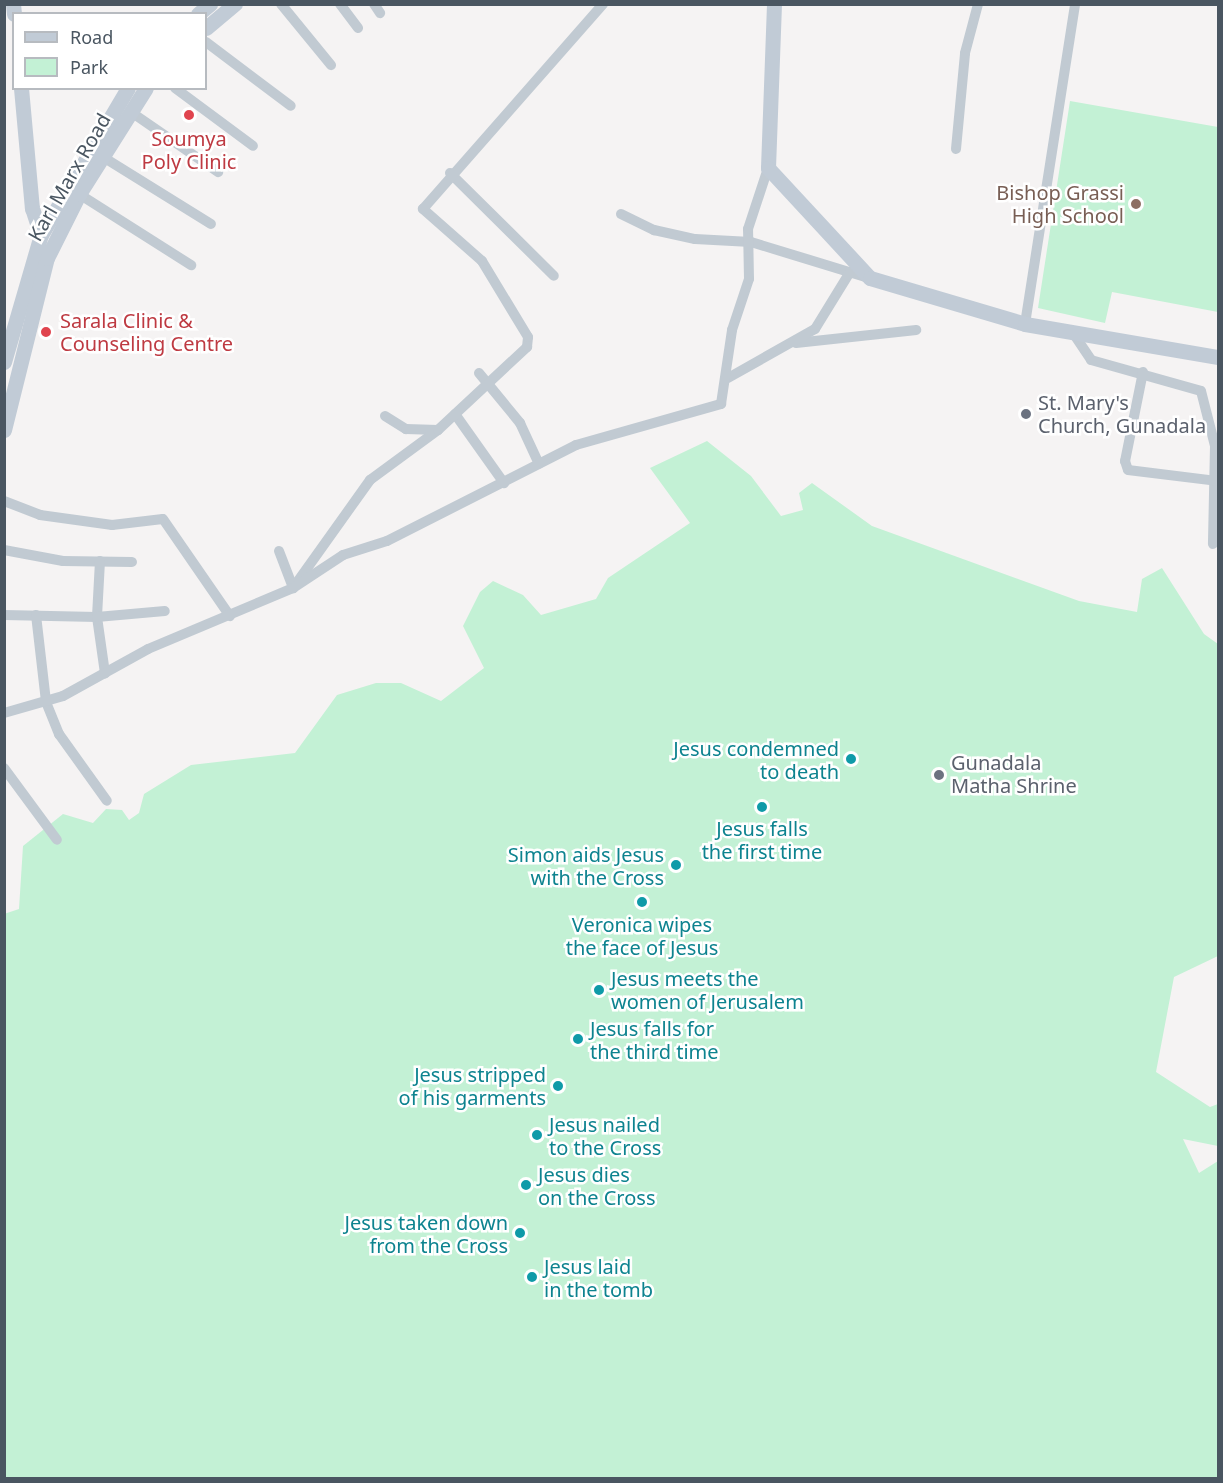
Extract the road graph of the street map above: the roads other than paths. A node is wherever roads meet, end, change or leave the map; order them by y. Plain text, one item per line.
1 (235, 4) edge
2 (281, 4) edge
3 (340, 4) edge
4 (603, 4) edge
5 (774, 4) edge
6 (978, 4) edge
7 (1075, 4) edge
8 (207, 27) edge
9 (358, 28) dead end
10 (207, 43) edge
11 (331, 65) dead end
12 (21, 90) edge
13 (127, 90) edge
14 (145, 90) edge
15 (178, 90) edge
16 (291, 106) dead end
17 (131, 112) junction
18 (253, 146) dead end
19 (956, 149) dead end
20 (103, 157) junction
21 (768, 168) junction
22 (218, 172) dead end
23 (450, 173) junction
24 (79, 194) junction
25 (621, 214) dead end
26 (211, 224) dead end
27 (41, 235) junction
28 (751, 242) junction
29 (191, 265) dead end
30 (850, 272) junction
31 (554, 276) dead end
32 (870, 278) junction
33 (1025, 324) junction
34 (1071, 329) junction
35 (916, 330) dead end
36 (7, 343) edge
37 (796, 343) junction
38 (1218, 357) edge
39 (4, 362) edge
40 (1143, 372) junction
41 (479, 373) dead end
42 (728, 378) junction
43 (489, 385) junction
44 (455, 414) junction
45 (385, 416) dead end
46 (4, 430) edge
47 (438, 430) junction
48 (539, 464) junction
49 (1216, 481) edge
50 (504, 483) junction
51 (4, 501) edge
52 (1213, 544) dead end
53 (4, 550) edge
54 (279, 551) dead end
55 (100, 561) junction
56 (132, 562) dead end
57 (292, 588) junction
58 (165, 611) dead end
59 (4, 615) edge
60 (36, 615) junction
61 (230, 616) junction
62 (97, 617) junction
63 (105, 673) junction
64 (46, 702) junction
65 (4, 713) edge
66 (4, 768) edge
67 (107, 801) dead end
68 (57, 840) dead end

1 - 8 street
2 - 11 street
3 - 9 street
4 - 23 street
5 - 21 street
6 - 19 street
7 - 33 street
10 - 16 street
12 - 27 street
13 - 27 street, Karl Marx Road
14 - 17 street, Karl Marx Road
15 - 18 street
17 - 20 street, Karl Marx Road
17 - 22 street
20 - 24 street, Karl Marx Road
20 - 26 street
21 - 28 street
21 - 32 street
23 - 31 street
23 - 43 street
24 - 29 street
24 - 46 street, Karl Marx Road
25 - 28 street
27 - 36 street, Karl Marx Road
28 - 30 street
28 - 42 street
30 - 32 street
30 - 37 street
32 - 33 street
33 - 34 street
34 - 38 street
34 - 40 street
35 - 37 street
36 - 39 street, Karl Marx Road
37 - 42 street
40 - 49 street
40 - 49 street
41 - 43 street
42 - 48 street
43 - 44 street
43 - 48 street
44 - 47 street
44 - 50 street
45 - 47 street
47 - 57 street
48 - 50 street
49 - 52 street
50 - 57 street
51 - 61 street
53 - 55 street
54 - 57 street
55 - 56 street
55 - 62 street
57 - 61 street
58 - 62 street
59 - 60 street
60 - 62 street
60 - 64 street
61 - 63 street
62 - 63 street
63 - 64 street
64 - 65 street
64 - 67 street
66 - 68 street

